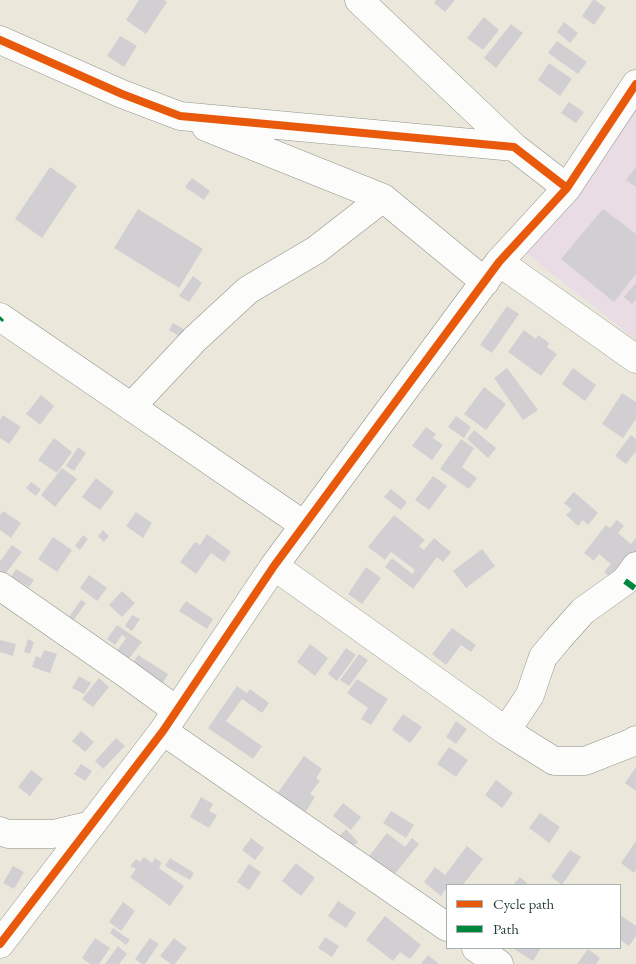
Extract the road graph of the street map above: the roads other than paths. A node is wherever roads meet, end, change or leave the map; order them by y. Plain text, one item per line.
1 (359, 0) edge
2 (0, 40) edge
3 (636, 84) edge
4 (180, 116) junction
5 (514, 147) junction
6 (567, 188) junction
7 (382, 198) junction
8 (492, 272) junction
9 (0, 317) edge
10 (636, 359) edge
11 (131, 407) junction
12 (304, 525) junction
13 (274, 566) junction
14 (636, 566) edge
15 (0, 586) edge
16 (170, 721) junction
17 (506, 731) junction
18 (636, 740) edge
19 (91, 825) junction
20 (0, 831) edge
21 (446, 926) edge
22 (0, 944) edge
23 (477, 949) edge
24 (499, 964) edge

1 - 5 street
2 - 4 street
3 - 6 street
4 - 5 street
4 - 7 street
5 - 6 street
6 - 8 street
7 - 8 street
7 - 11 street
8 - 10 street
8 - 12 street
9 - 11 street
11 - 12 street
12 - 13 street
13 - 16 street
13 - 17 street
14 - 17 street
15 - 16 street
16 - 19 street
16 - 21 street
17 - 18 street
19 - 20 street
19 - 22 street
23 - 24 street

